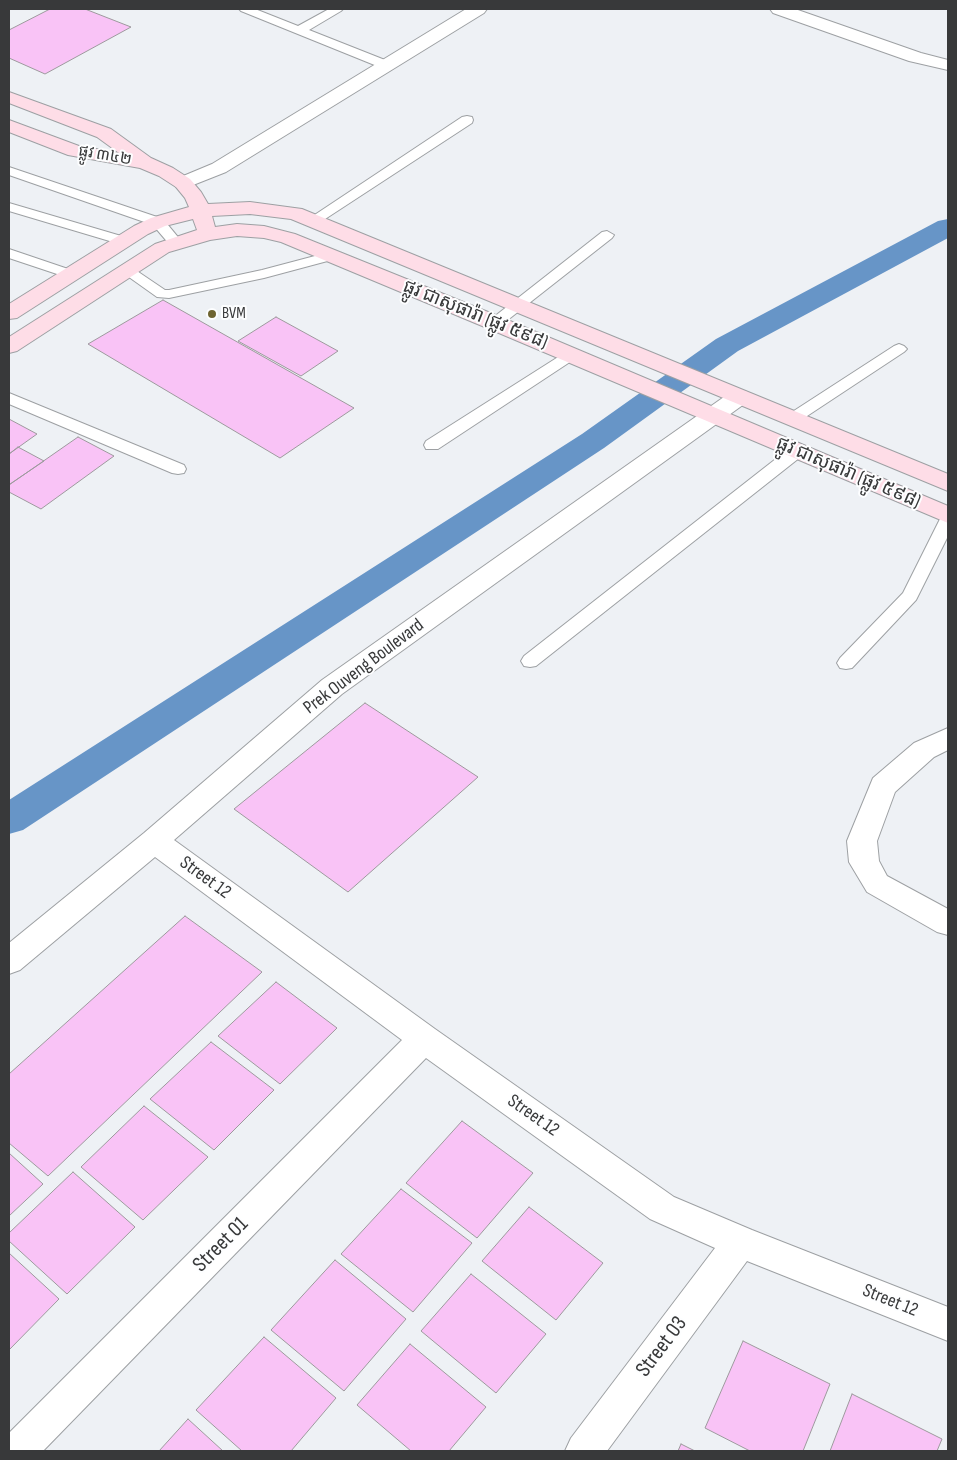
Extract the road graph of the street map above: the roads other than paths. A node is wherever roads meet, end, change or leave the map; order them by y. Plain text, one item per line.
1 (245, 9) edge
2 (337, 9) edge
3 (478, 9) edge
4 (779, 9) edge
5 (300, 30) junction
6 (386, 65) junction
7 (948, 65) edge
8 (9, 97) edge
9 (467, 120) dead end
10 (9, 126) edge
11 (144, 162) junction
12 (9, 171) edge
13 (183, 183) junction
14 (9, 207) edge
15 (201, 211) junction
16 (314, 220) junction
17 (158, 222) junction
18 (207, 234) junction
19 (607, 235) dead end
20 (123, 241) junction
21 (175, 242) junction
22 (9, 252) edge
23 (330, 256) junction
24 (126, 270) junction
25 (69, 274) junction
26 (517, 304) junction
27 (9, 313) edge
28 (495, 323) junction
29 (9, 346) edge
30 (899, 349) dead end
31 (571, 355) junction
32 (731, 393) junction
33 (9, 398) edge
34 (706, 413) junction
35 (792, 419) junction
36 (432, 445) dead end
37 (797, 451) junction
38 (178, 469) dead end
39 (948, 483) edge
40 (948, 515) edge
41 (948, 519) edge
42 (530, 661) dead end
43 (846, 662) dead end
44 (948, 738) edge
45 (154, 841) junction
46 (948, 923) edge
47 (9, 961) edge
48 (424, 1039) junction
49 (740, 1242) junction
50 (948, 1324) edge
51 (17, 1451) edge
52 (584, 1451) edge

1 - 5 lane
2 - 5 lane
3 - 6 street
4 - 7 street
5 - 6 lane
6 - 13 street
8 - 11 main road, ផ្លូវ ៣៤២
9 - 16 lane
10 - 11 main road, ផ្លូវ ៣៤២
11 - 13 main road
12 - 17 lane
13 - 15 main road
14 - 20 lane
15 - 16 main road, ផ្លូវ ជាសុផារ៉ា (ផ្លូវ ៥៩៨)
15 - 17 main road, ផ្លូវ ជាសុផារ៉ា (ផ្លូវ ៥៩៨)
15 - 18 main road
16 - 26 main road, ផ្លូវ ជាសុផារ៉ា (ផ្លូវ ៥៩៨)
17 - 20 main road, ផ្លូវ ជាសុផារ៉ា (ផ្លូវ ៥៩៨)
17 - 21 lane
18 - 21 main road, ផ្លូវ ជាសុផារ៉ា (ផ្លូវ ៥៩៨)
18 - 23 main road, ផ្លូវ ជាសុផារ៉ា (ផ្លូវ ៥៩៨)
19 - 26 lane
20 - 25 main road, ផ្លូវ ជាសុផារ៉ា (ផ្លូវ ៥៩៨)
21 - 24 main road, ផ្លូវ ជាសុផារ៉ា (ផ្លូវ ៥៩៨)
22 - 25 lane
23 - 24 lane
23 - 28 main road, ផ្លូវ ជាសុផារ៉ា (ផ្លូវ ៥៩៨)
24 - 29 main road, ផ្លូវ ជាសុផារ៉ា (ផ្លូវ ៥៩៨)
25 - 27 main road, ផ្លូវ ជាសុផារ៉ា (ផ្លូវ ៥៩៨)
26 - 28 lane
26 - 32 main road, ផ្លូវ ជាសុផារ៉ា (ផ្លូវ ៥៩៨)
28 - 31 main road, ផ្លូវ ជាសុផារ៉ា (ផ្លូវ ៥៩៨)
30 - 35 lane
31 - 34 main road, ផ្លូវ ជាសុផារ៉ា (ផ្លូវ ៥៩៨)
31 - 36 lane
32 - 34 street, Prek Ouveng Boulevard
32 - 35 main road, ផ្លូវ ជាសុផារ៉ា (ផ្លូវ ៥៩៨)
33 - 38 lane
34 - 37 main road, ផ្លូវ ជាសុផារ៉ា (ផ្លូវ ៥៩៨)
34 - 45 street, Prek Ouveng Boulevard
35 - 39 main road, ផ្លូវ ជាសុផារ៉ា (ផ្លូវ ៥៩៨)
37 - 40 main road, ផ្លូវ ជាសុផារ៉ា (ផ្លូវ ៥៩៨)
37 - 42 lane
41 - 43 lane
44 - 46 street
45 - 47 street, Prek Ouveng Boulevard
45 - 48 street, Street 12
48 - 49 street, Street 12
48 - 51 street, Street 01
49 - 50 street, Street 12
49 - 52 street, Street 03

